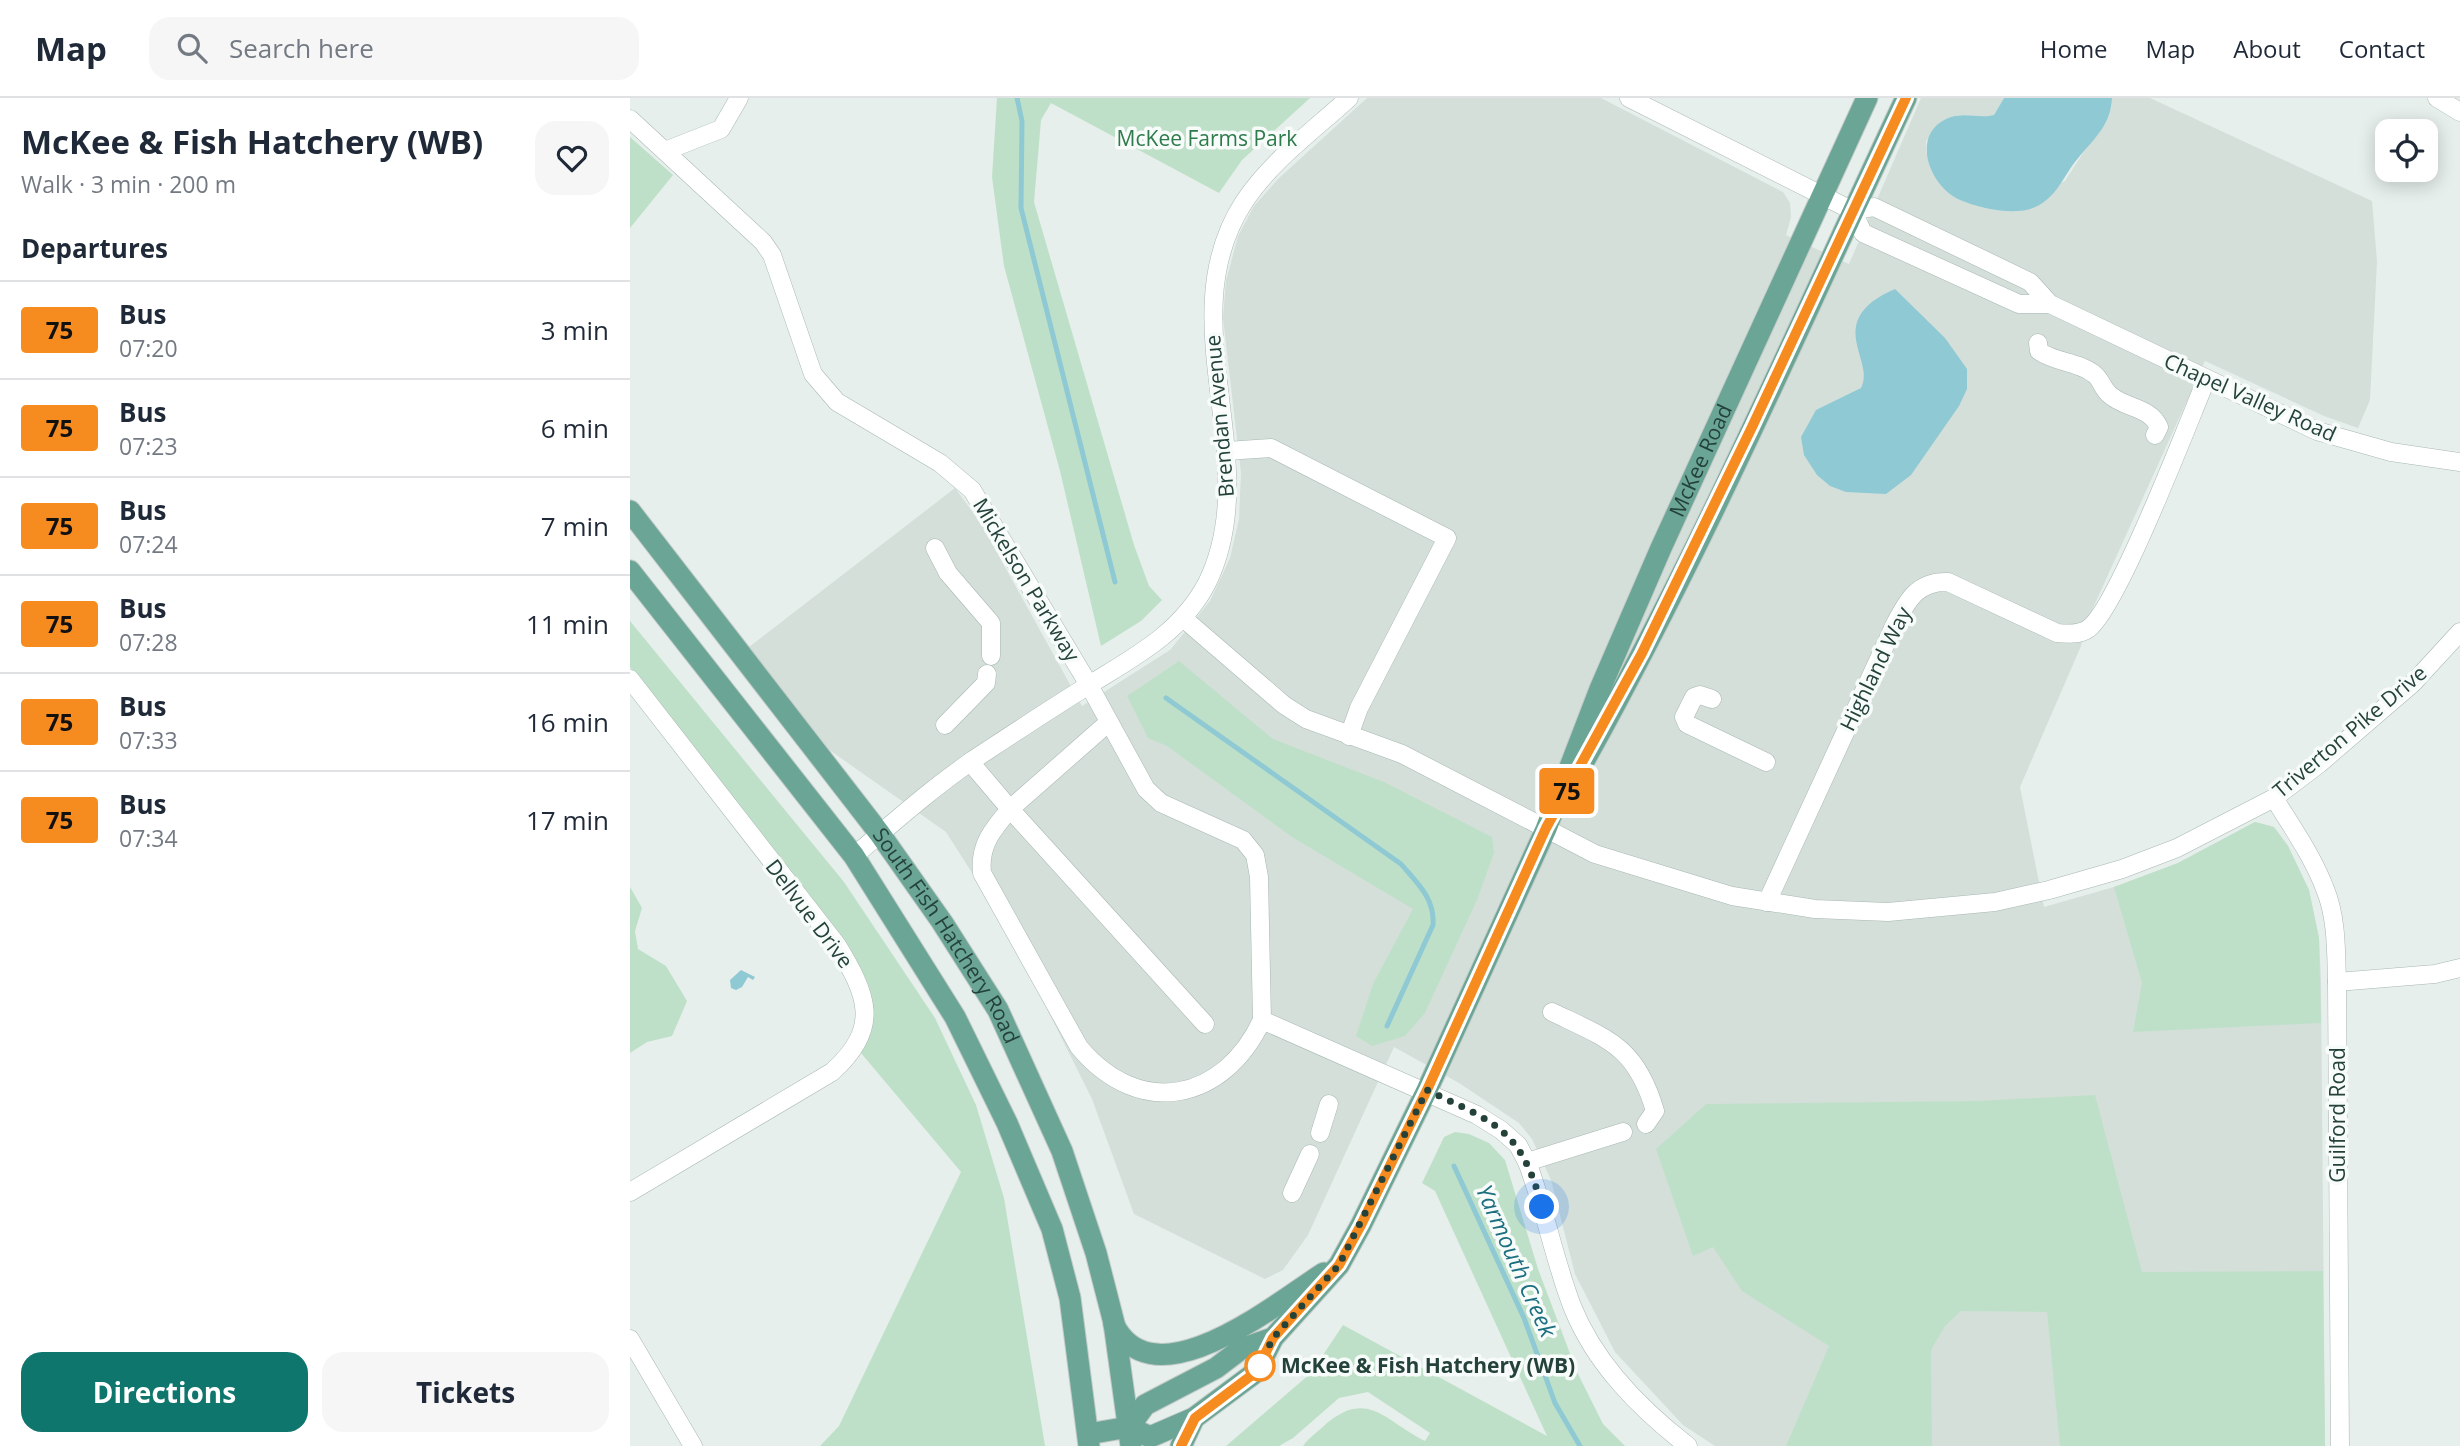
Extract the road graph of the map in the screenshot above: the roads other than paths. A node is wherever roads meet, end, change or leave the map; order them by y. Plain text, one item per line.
1 (739, 98) edge
2 (1349, 98) edge
3 (1629, 98) edge
4 (1867, 98) edge
5 (1906, 98) edge
6 (2437, 98) edge
7 (2460, 111) edge
8 (630, 119) edge
9 (665, 151) junction
10 (1821, 195) junction
11 (1853, 211) junction
12 (2050, 304) junction
13 (2038, 343) dead end
14 (2206, 380) junction
15 (2155, 435) dead end
16 (1226, 451) junction
17 (2460, 462) edge
18 (630, 511) edge
19 (935, 548) dead end
20 (630, 571) edge
21 (1183, 618) junction
22 (2460, 632) edge
23 (630, 679) edge
24 (1089, 685) junction
25 (1712, 699) dead end
26 (1109, 722) junction
27 (945, 725) dead end
28 (1349, 736) junction
29 (970, 762) junction
30 (1766, 762) dead end
31 (2274, 798) junction
32 (1010, 809) junction
33 (1546, 828) junction
34 (880, 834) junction
35 (854, 856) junction
36 (1767, 902) junction
37 (2460, 968) edge
38 (2337, 982) junction
39 (1552, 1012) dead end
40 (1262, 1020) junction
41 (1205, 1024) dead end
42 (1427, 1090) junction
43 (1329, 1104) dead end
44 (1646, 1124) dead end
45 (1623, 1132) dead end
46 (1320, 1133) dead end
47 (1310, 1154) dead end
48 (1527, 1162) junction
49 (630, 1192) edge
50 (1292, 1192) dead end
51 (1339, 1265) junction
52 (1114, 1323) junction
53 (1273, 1338) junction
54 (630, 1339) edge
55 (1195, 1418) junction
56 (1130, 1437) edge
57 (1088, 1440) edge
58 (693, 1446) edge
59 (1181, 1446) edge
60 (1688, 1446) edge
61 (2340, 1446) edge

1 - 9 street
2 - 16 street, Brendan Avenue
3 - 10 street, Chapel Valley Road
4 - 10 main road, McKee Road
5 - 11 main road, McKee Road
6 - 7 street
8 - 9 street, Mickelson Parkway
9 - 24 street, Mickelson Parkway
10 - 11 street, Chapel Valley Road
10 - 33 main road, McKee Road
11 - 12 street, Chapel Valley Road
11 - 12 street, Chapel Valley Road
11 - 33 main road, McKee Road
12 - 14 street, Chapel Valley Road
13 - 15 street
14 - 17 street, Chapel Valley Road
14 - 36 street, Highland Way
16 - 21 street, Brendan Avenue
16 - 28 street
18 - 34 main road, South Fish Hatchery Road
19 - 27 street
20 - 35 main road, South Fish Hatchery Road
21 - 24 street, Brendan Avenue
21 - 28 street, Triverton Pike Drive
22 - 31 street, Triverton Pike Drive
23 - 49 street, Dellvue Drive
24 - 26 street, Mickelson Parkway
24 - 29 street, Brendan Avenue
25 - 30 street
26 - 32 street
26 - 40 street, Mickelson Parkway
28 - 33 street, Triverton Pike Drive
29 - 32 street
29 - 34 street, Brendan Avenue
31 - 36 street, Triverton Pike Drive
31 - 38 street, Guilford Road
32 - 40 street
32 - 41 street
33 - 36 street, Triverton Pike Drive
33 - 42 main road, McKee Road
34 - 35 street, Brendan Avenue
34 - 52 main road, South Fish Hatchery Road
35 - 57 main road, South Fish Hatchery Road
37 - 38 street
38 - 61 street, Guilford Road
39 - 44 street
40 - 42 street
42 - 48 street
42 - 51 main road, McKee Road
43 - 46 street
45 - 48 street
47 - 50 street
48 - 60 street
51 - 52 main road
51 - 53 main road, McKee Road
52 - 56 main road, South Fish Hatchery Road
53 - 55 main road, McKee Road
53 - 56 main road, McKee Road
54 - 58 street
55 - 56 main road, McKee Road
55 - 59 main road
56 - 57 main road, McKee Road

